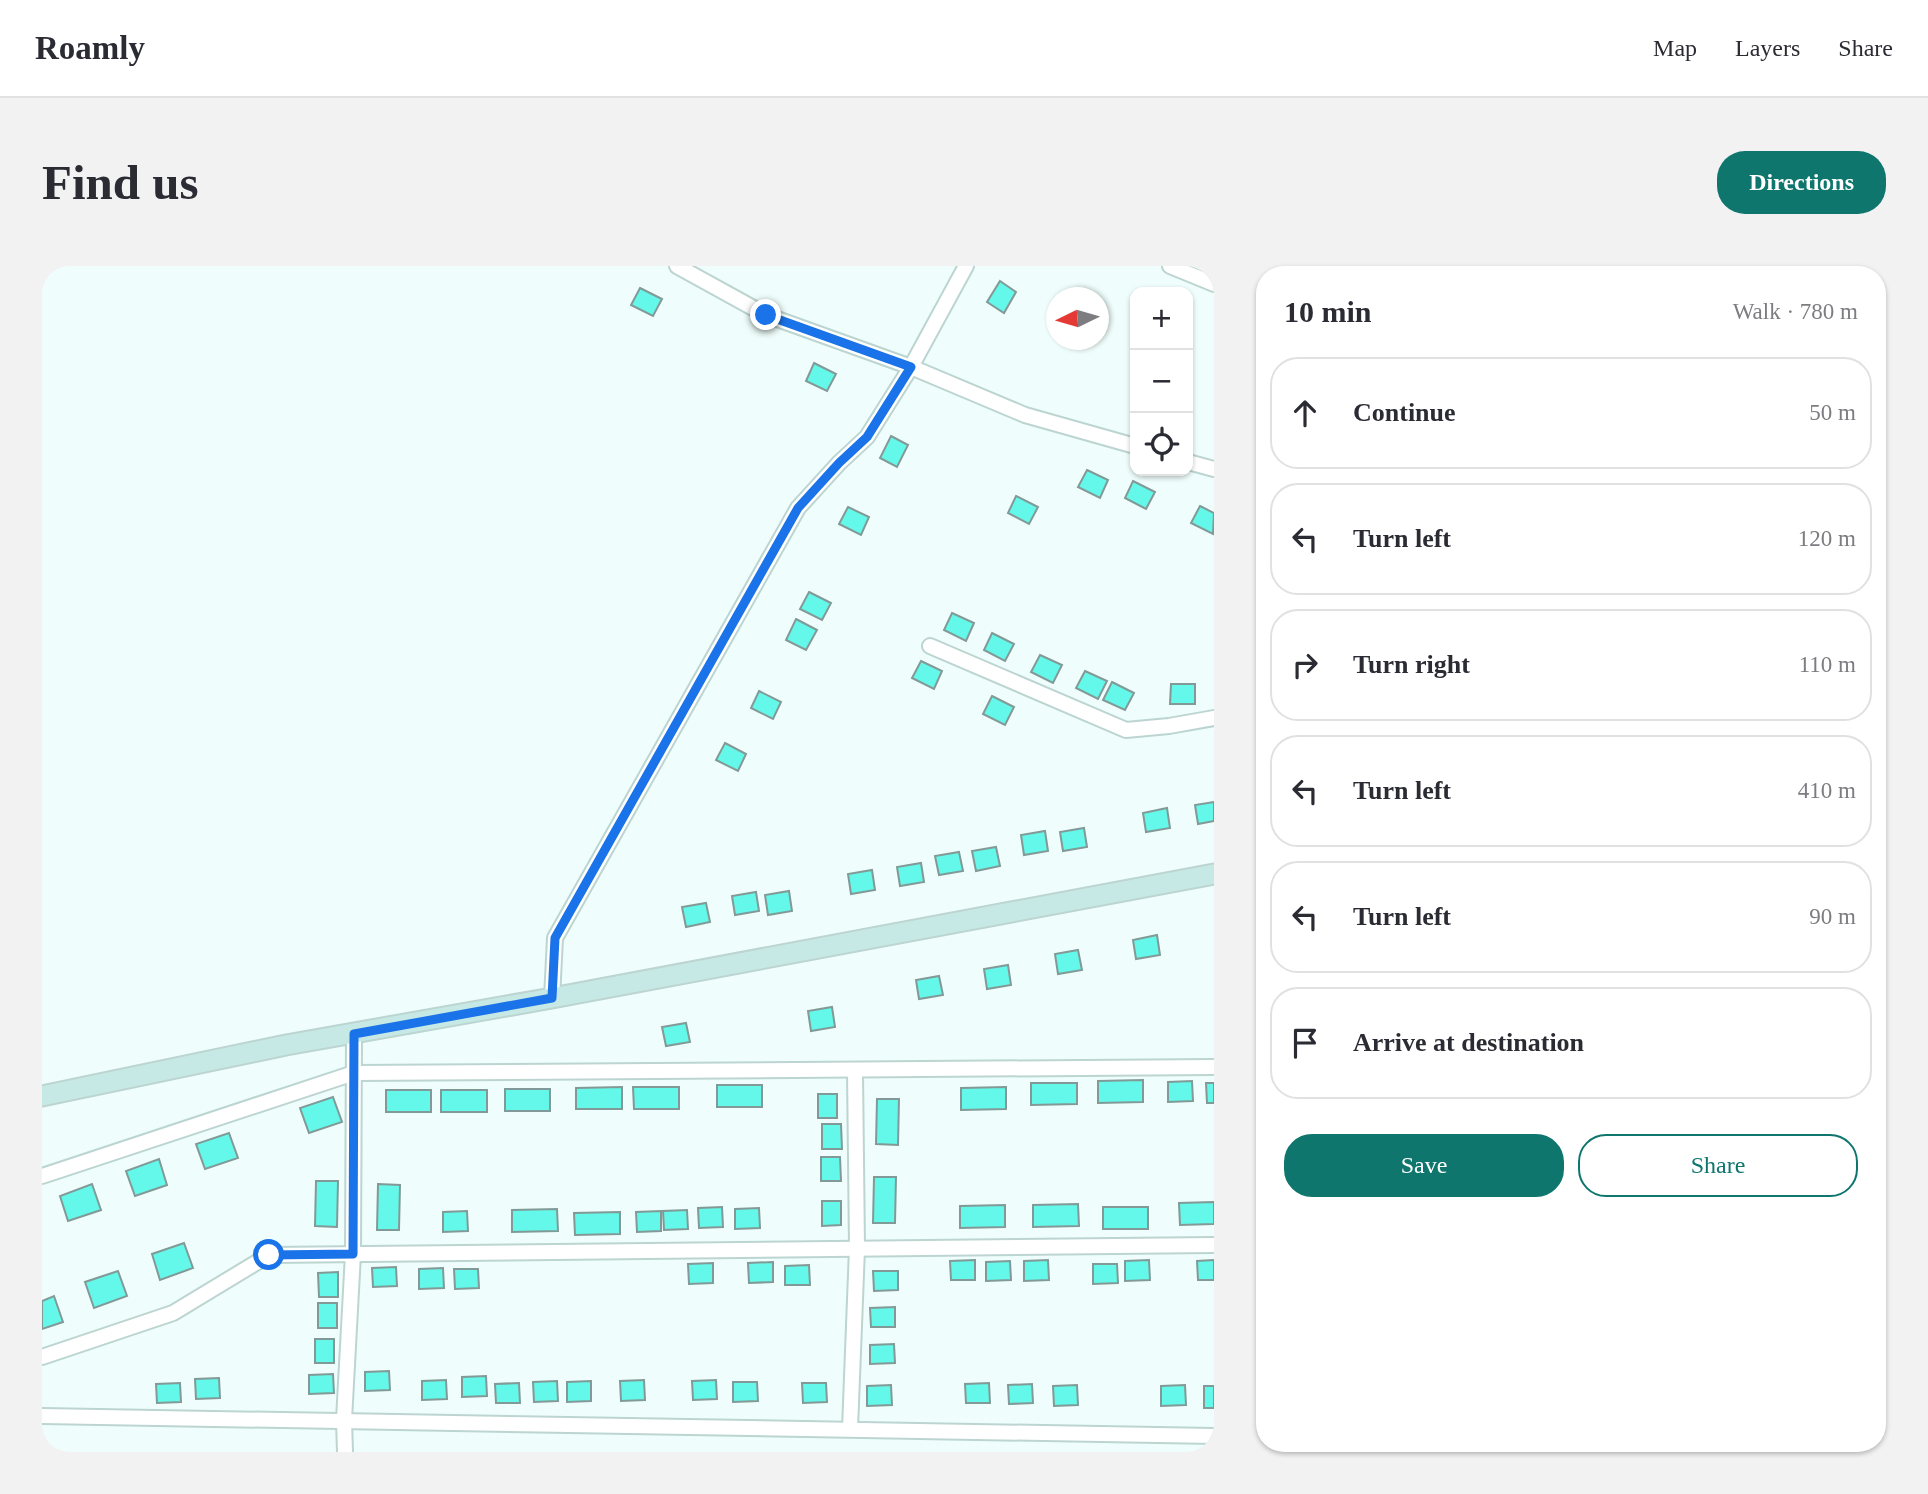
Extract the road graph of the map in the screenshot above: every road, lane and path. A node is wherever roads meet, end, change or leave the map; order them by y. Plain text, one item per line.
1 (677, 266) edge
2 (966, 266) edge
3 (1170, 266) edge
4 (1214, 284) edge
5 (911, 367) junction
6 (1130, 445) edge
7 (1193, 463) edge
8 (1214, 469) edge
9 (930, 646) dead end
10 (1214, 718) edge
11 (1214, 874) edge
12 (552, 998) junction
13 (354, 1034) junction
14 (1214, 1067) edge
15 (855, 1072) junction
16 (354, 1073) junction
17 (42, 1097) edge
18 (42, 1176) edge
19 (1214, 1245) edge
20 (857, 1248) junction
21 (353, 1254) junction
22 (42, 1357) edge
23 (42, 1416) edge
24 (344, 1420) junction
25 (850, 1429) junction
26 (1214, 1436) edge
27 (345, 1452) edge

1 - 5 street
2 - 5 street
3 - 4 street
5 - 6 street
5 - 12 street
7 - 8 street
9 - 10 street
11 - 12 main road
12 - 13 main road
13 - 16 street
13 - 17 main road
14 - 15 street
15 - 16 street
15 - 20 street
16 - 18 street
16 - 21 street
19 - 20 street
20 - 21 street
20 - 25 street
21 - 22 street
21 - 24 street
23 - 24 street
24 - 25 street
24 - 27 street
25 - 26 street

